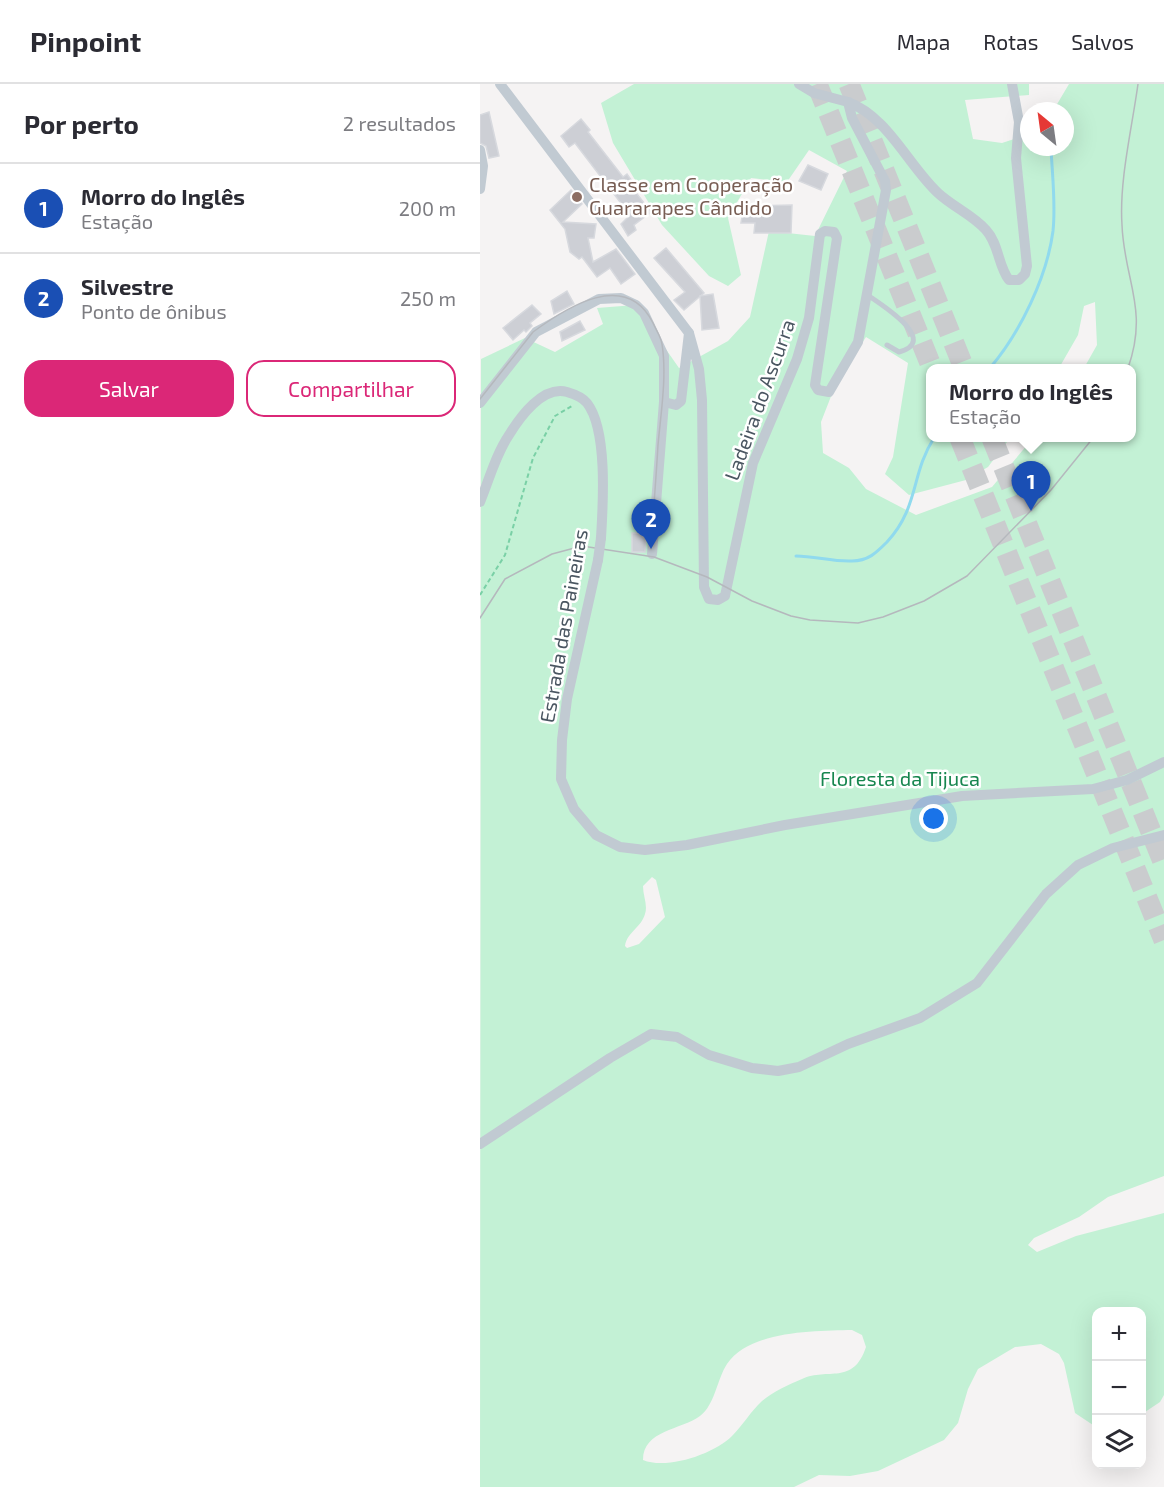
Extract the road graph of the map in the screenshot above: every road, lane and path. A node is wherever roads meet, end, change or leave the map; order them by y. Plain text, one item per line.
1 (500, 84) edge
2 (799, 84) edge
3 (1012, 84) edge
4 (849, 102) junction
5 (480, 150) edge
6 (480, 189) edge
7 (865, 293) junction
8 (689, 333) junction
9 (887, 345) dead end
10 (582, 399) junction
11 (664, 402) junction
12 (480, 403) edge
13 (480, 502) edge
14 (652, 554) dead end
15 (480, 595) edge
16 (1164, 762) edge
17 (1164, 835) edge
18 (480, 1144) edge

1 - 8 street
2 - 4 street
3 - 4 street
4 - 7 street, Ladeira do Ascurra
5 - 6 street
7 - 8 street, Ladeira do Ascurra
7 - 9 lane
8 - 11 street
10 - 13 street
10 - 15 path
10 - 16 street, Estrada das Paineiras, bridge
11 - 12 street
11 - 14 street
17 - 18 street

